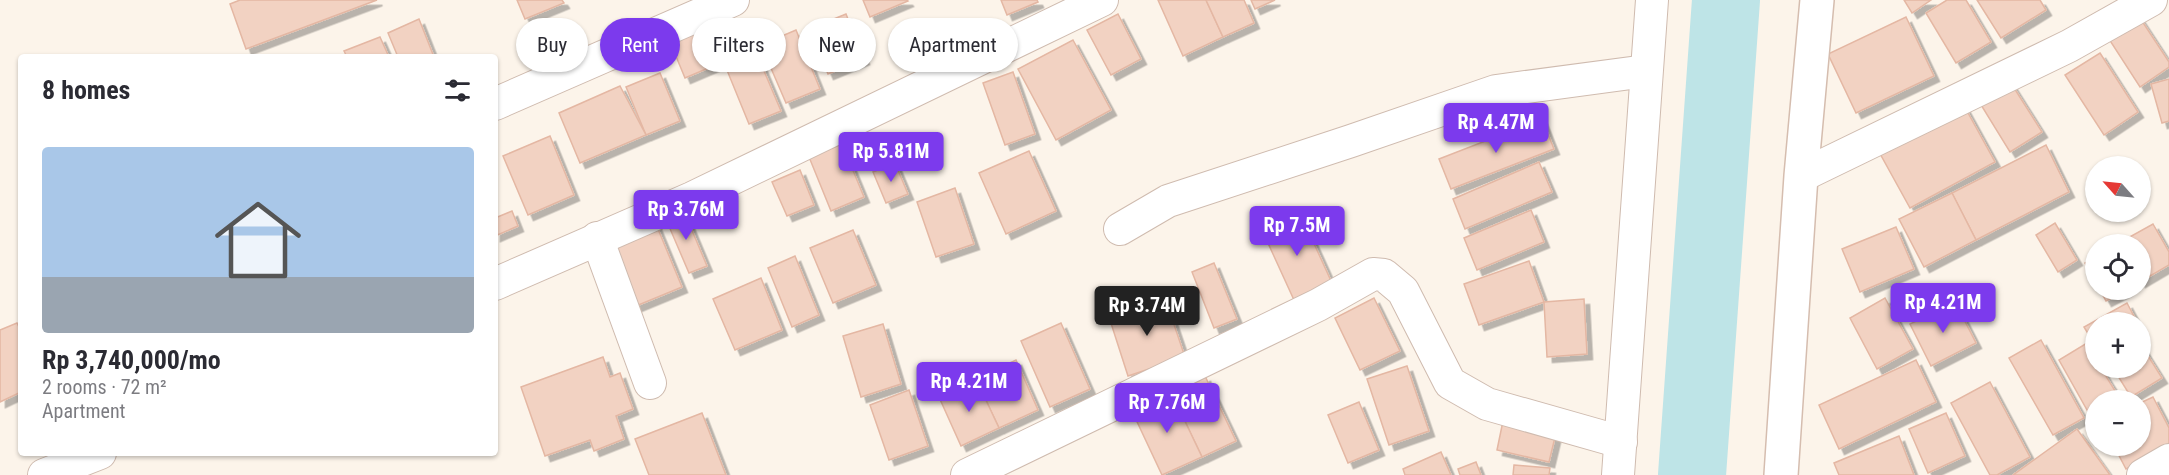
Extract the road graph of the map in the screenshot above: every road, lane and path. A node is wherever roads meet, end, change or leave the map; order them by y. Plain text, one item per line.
1 (733, 0) edge
2 (1102, 0) edge
3 (1652, 0) edge
4 (1817, 0) edge
5 (2151, 0) edge
6 (1646, 71) junction
7 (498, 103) edge
8 (1801, 176) junction
9 (1120, 229) dead end
10 (597, 238) junction
11 (498, 283) edge
12 (650, 383) dead end
13 (1621, 442) junction
14 (92, 456) edge
15 (2169, 460) edge
16 (44, 475) edge
17 (967, 475) edge
18 (1618, 475) edge
19 (1781, 475) edge
20 (2143, 475) edge

1 - 7 street
2 - 10 street
3 - 6 street
4 - 8 street
5 - 8 street
6 - 9 street
6 - 13 street
8 - 19 street
10 - 11 street
10 - 12 street
13 - 17 street
13 - 18 street
14 - 16 street
15 - 20 street

